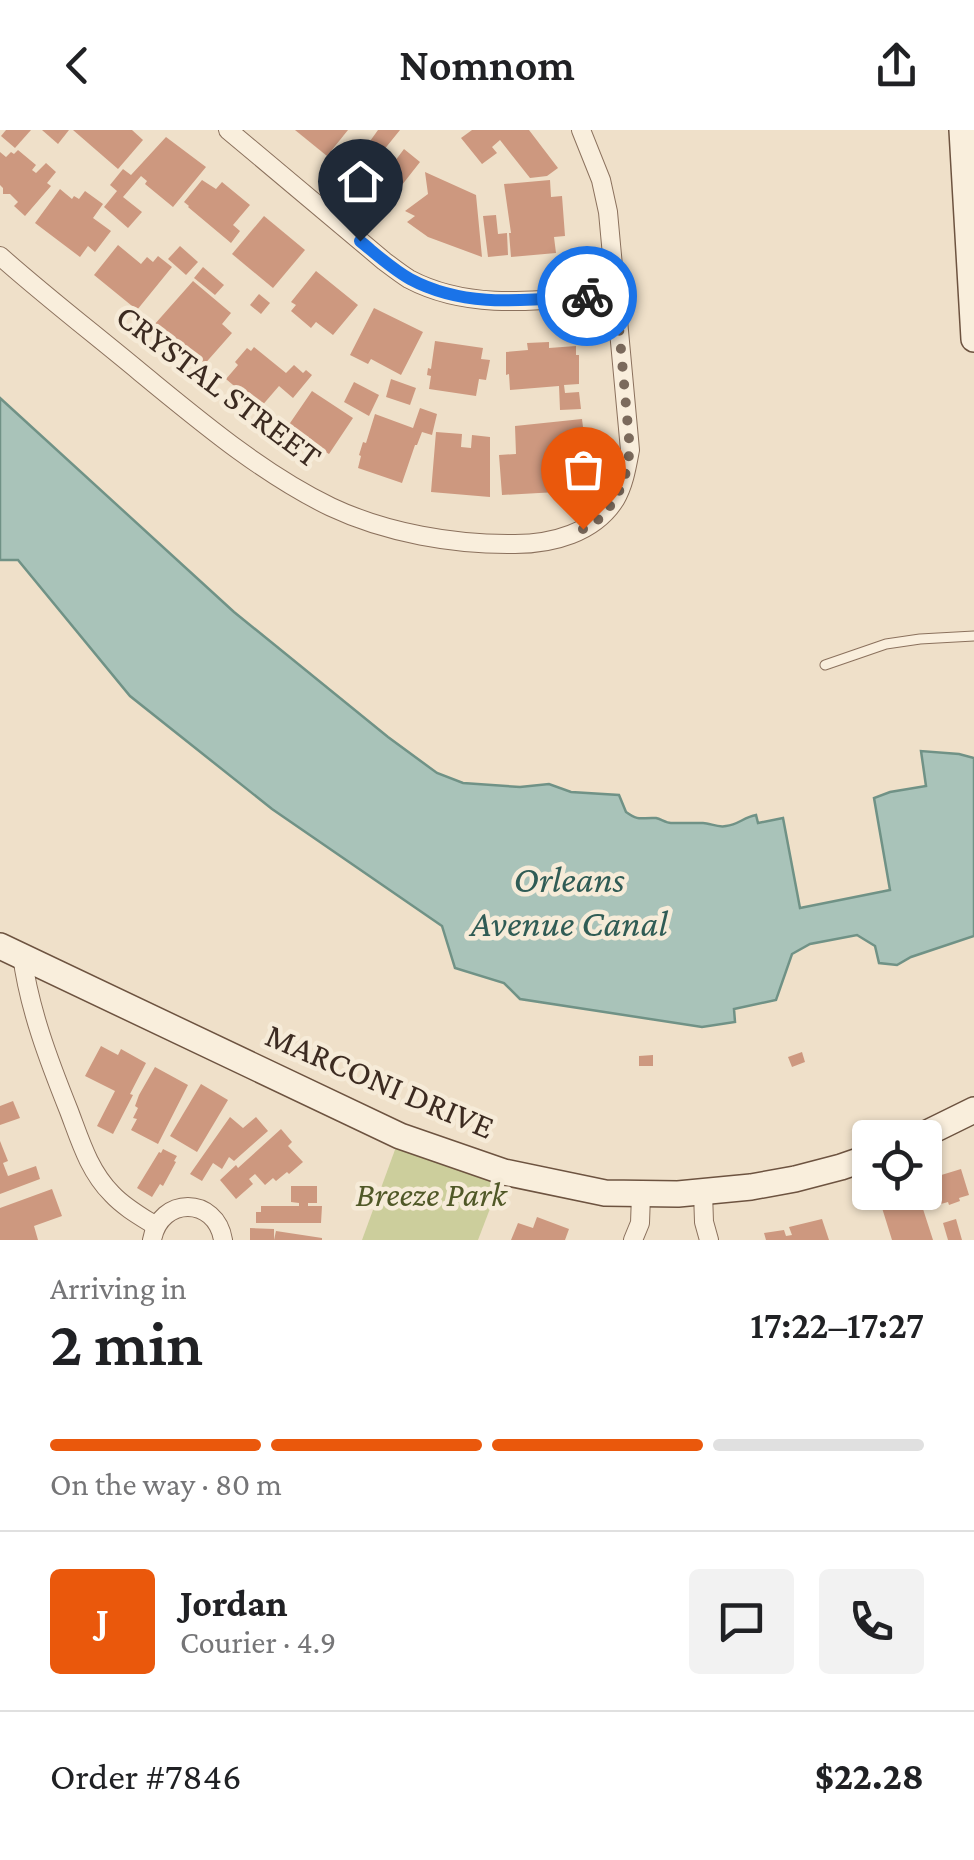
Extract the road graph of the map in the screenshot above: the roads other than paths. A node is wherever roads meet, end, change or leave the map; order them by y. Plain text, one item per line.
1 (228, 130) edge
2 (582, 130) edge
3 (962, 130) edge
4 (0, 256) edge
5 (616, 294) junction
6 (974, 339) edge
7 (974, 636) edge
8 (826, 665) dead end
9 (11, 950) edge
10 (974, 1110) edge
11 (942, 1126) edge
12 (852, 1163) edge
13 (703, 1192) junction
14 (641, 1195) junction
15 (154, 1233) edge
16 (224, 1240) edge
17 (633, 1240) edge
18 (709, 1240) edge

1 - 5 street
2 - 5 street, CRYSTAL STREET
3 - 6 street
4 - 5 street, CRYSTAL STREET
7 - 8 lane
9 - 14 street, MARCONI DRIVE
9 - 15 street
10 - 11 street
12 - 13 street, MARCONI DRIVE
13 - 14 street, MARCONI DRIVE
13 - 18 street
14 - 17 street
15 - 16 street

